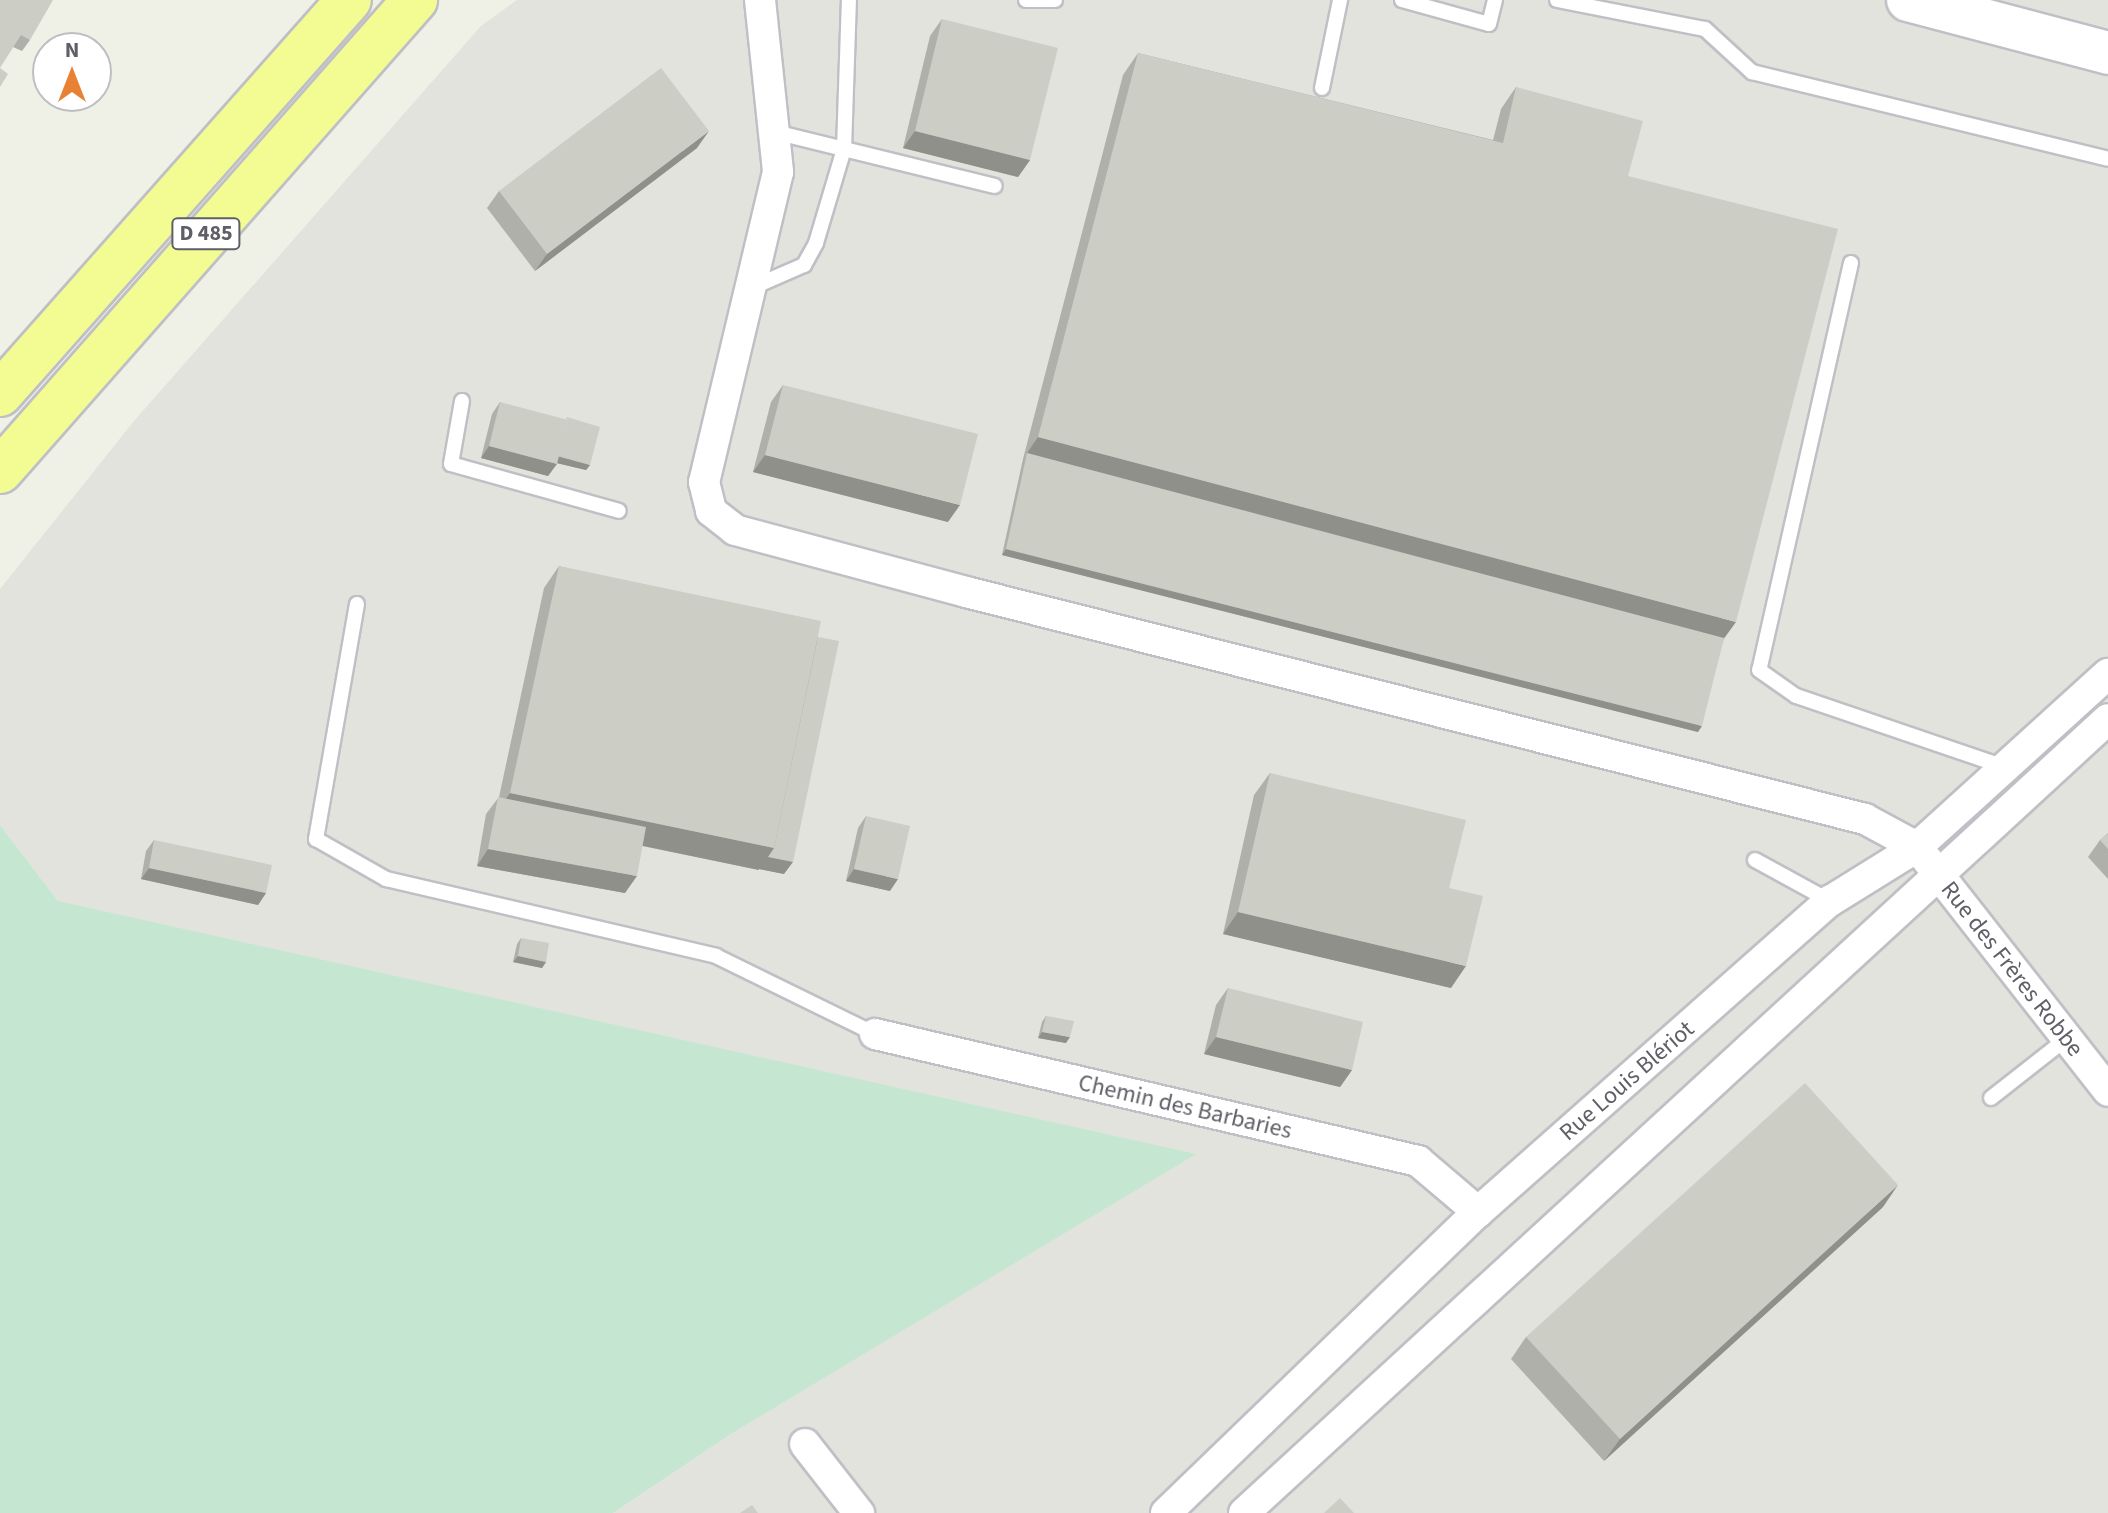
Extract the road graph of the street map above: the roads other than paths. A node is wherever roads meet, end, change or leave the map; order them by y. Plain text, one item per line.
1 (349, 0) edge
2 (415, 0) edge
3 (760, 0) edge
4 (849, 0) edge
5 (1026, 0) edge
6 (1055, 0) edge
7 (1340, 0) edge
8 (1402, 0) edge
9 (1495, 0) edge
10 (1557, 0) edge
11 (1908, 0) edge
12 (2108, 53) edge
13 (1322, 88) dead end
14 (779, 133) junction
15 (844, 149) junction
16 (2108, 159) edge
17 (995, 186) dead end
18 (1851, 263) dead end
19 (750, 288) junction
20 (0, 394) edge
21 (462, 401) dead end
22 (0, 471) edge
23 (619, 511) dead end
24 (357, 604) dead end
25 (2108, 674) edge
26 (2108, 719) edge
27 (2004, 767) junction
28 (1917, 847) junction
29 (1755, 860) dead end
30 (1938, 875) junction
31 (1830, 901) junction
32 (875, 1034) joint
33 (2066, 1039) junction
34 (2108, 1091) edge
35 (1991, 1098) dead end
36 (1478, 1212) junction
37 (805, 1444) dead end
38 (859, 1513) edge
39 (1166, 1513) edge
40 (1244, 1513) edge

1 - 20 highway, D 485
2 - 22 highway, D 485
3 - 14 street
4 - 15 lane
5 - 6 lane
7 - 13 lane
8 - 9 lane
10 - 16 lane
11 - 12 main road
14 - 15 lane
14 - 19 street
15 - 17 lane
15 - 19 lane
18 - 27 lane
19 - 28 street
21 - 23 lane
24 - 32 lane
25 - 27 street, Rue Louis Blériot
26 - 30 street
27 - 28 street, Rue Louis Blériot
28 - 30 street, Rue des Frères Robbe
28 - 31 street, Rue Louis Blériot
29 - 31 lane
30 - 33 street, Rue des Frères Robbe
30 - 40 street
31 - 36 street, Rue Louis Blériot
32 - 36 street, Chemin des Barbaries
33 - 34 street, Rue des Frères Robbe
33 - 35 lane
36 - 39 street, Rue Louis Blériot
37 - 38 street

